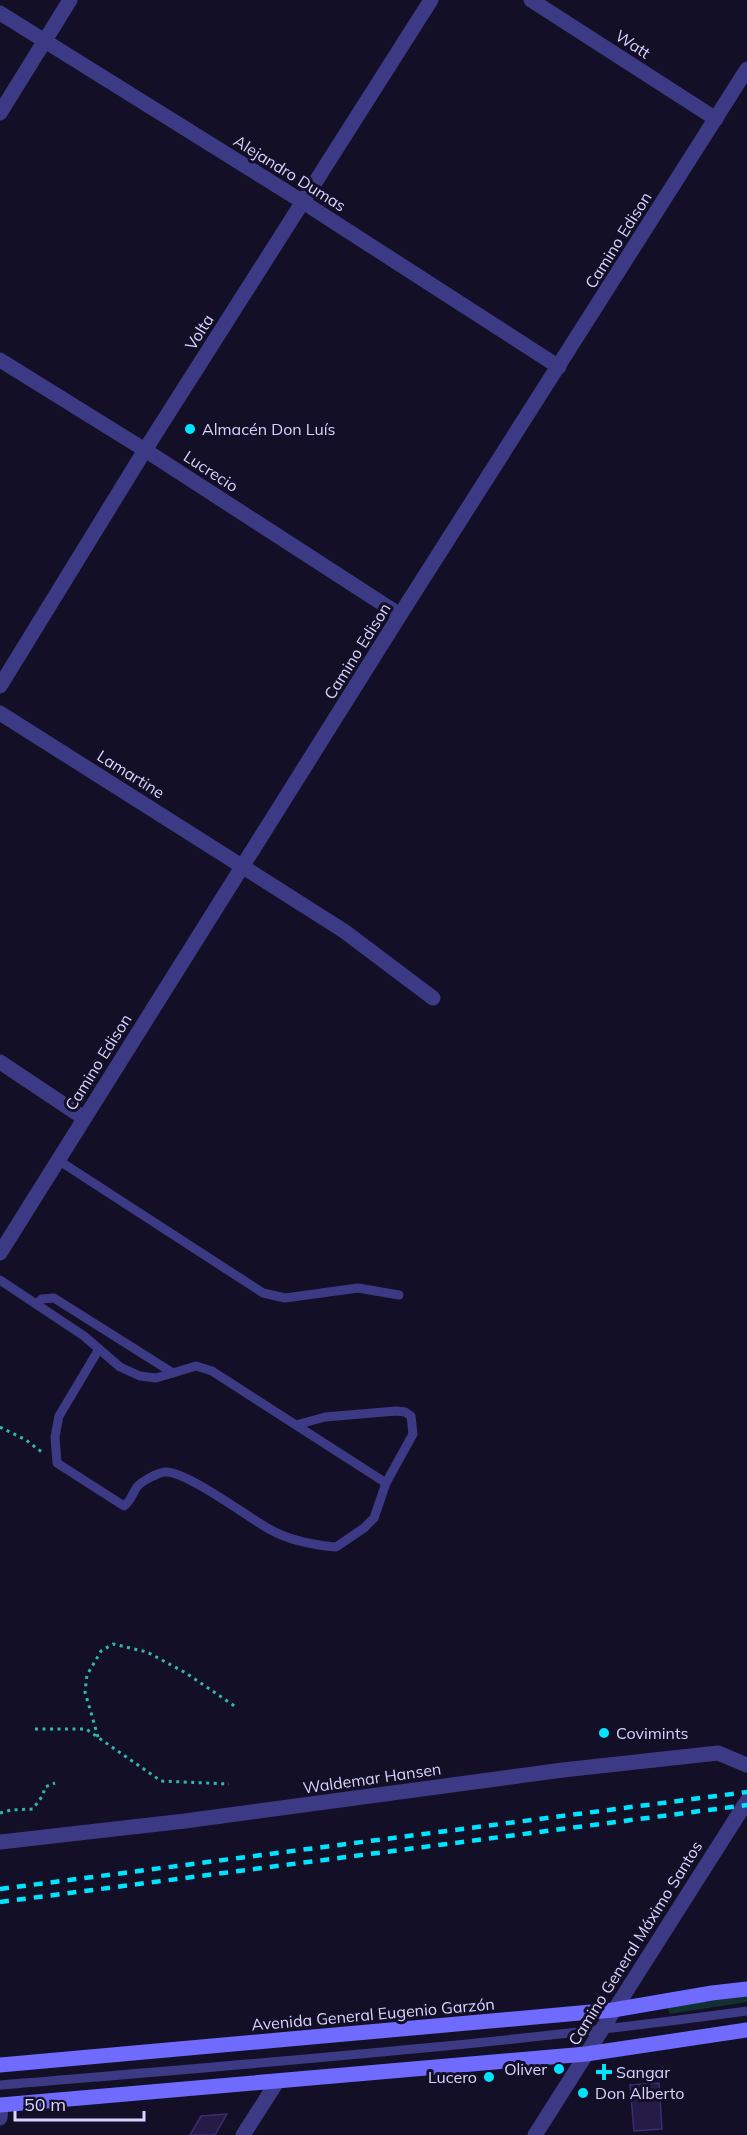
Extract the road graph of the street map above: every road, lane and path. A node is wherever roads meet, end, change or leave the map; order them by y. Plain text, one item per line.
1 (70, 0) edge
2 (431, 0) edge
3 (531, 0) edge
4 (0, 13) edge
5 (45, 41) junction
6 (747, 69) edge
7 (0, 112) edge
8 (716, 119) junction
9 (303, 202) junction
10 (0, 360) edge
11 (559, 367) junction
12 (145, 450) junction
13 (400, 615) junction
14 (0, 686) edge
15 (0, 713) edge
16 (243, 866) junction
17 (433, 998) dead end
18 (0, 1062) edge
19 (84, 1118) junction
20 (58, 1160) junction
21 (0, 1253) edge
22 (0, 1280) edge
23 (399, 1295) dead end
24 (36, 1304) junction
25 (99, 1349) junction
26 (173, 1373) junction
27 (296, 1425) junction
28 (0, 1427) edge
29 (57, 1462) junction
30 (386, 1483) junction
31 (236, 1707) dead end
32 (35, 1729) dead end
33 (98, 1737) junction
34 (747, 1765) edge
35 (56, 1783) dead end
36 (229, 1784) dead end
37 (747, 1801) edge
38 (0, 1814) edge
39 (0, 1842) edge
40 (747, 1989) edge
41 (613, 2010) junction
42 (747, 2011) edge
43 (601, 2030) junction
44 (747, 2030) edge
45 (586, 2054) junction
46 (0, 2065) edge
47 (277, 2082) junction
48 (0, 2085) edge
49 (0, 2109) edge
50 (243, 2135) edge
51 (535, 2135) edge

1 - 5 street
2 - 9 street, Volta
3 - 8 street, Watt
4 - 5 street, Alejandro Dumas
5 - 7 street
5 - 9 street, Alejandro Dumas
6 - 8 street, Camino Edison
8 - 11 street, Camino Edison
9 - 11 street, Alejandro Dumas
9 - 12 street, Volta
10 - 12 street, Lucrecio
11 - 13 street, Camino Edison
12 - 13 street, Lucrecio
12 - 14 street, Volta
13 - 16 street, Camino Edison
15 - 16 street, Lamartine
16 - 17 street, Lamartine
16 - 19 street, Camino Edison
18 - 19 street
19 - 20 street, Camino Edison
20 - 21 street, Camino Edison
20 - 23 lane
22 - 24 lane
24 - 25 lane
24 - 26 lane
25 - 26 lane
25 - 29 lane
26 - 27 lane
27 - 30 lane
27 - 30 lane
28 - 29 path
29 - 30 lane
31 - 33 path
32 - 33 path
33 - 36 path
34 - 39 street, Waldemar Hansen
35 - 38 path
37 - 41 street, Camino General Máximo Santos
40 - 41 main road, Avenida General Eugenio Garzón
41 - 43 street, Camino General Máximo Santos
41 - 46 main road, Avenida General Eugenio Garzón
42 - 43 lane
43 - 45 street, Camino General Máximo Santos
43 - 48 lane
44 - 45 main road
45 - 47 main road
45 - 51 street, Camino General Máximo Santos
47 - 49 main road
47 - 50 street

